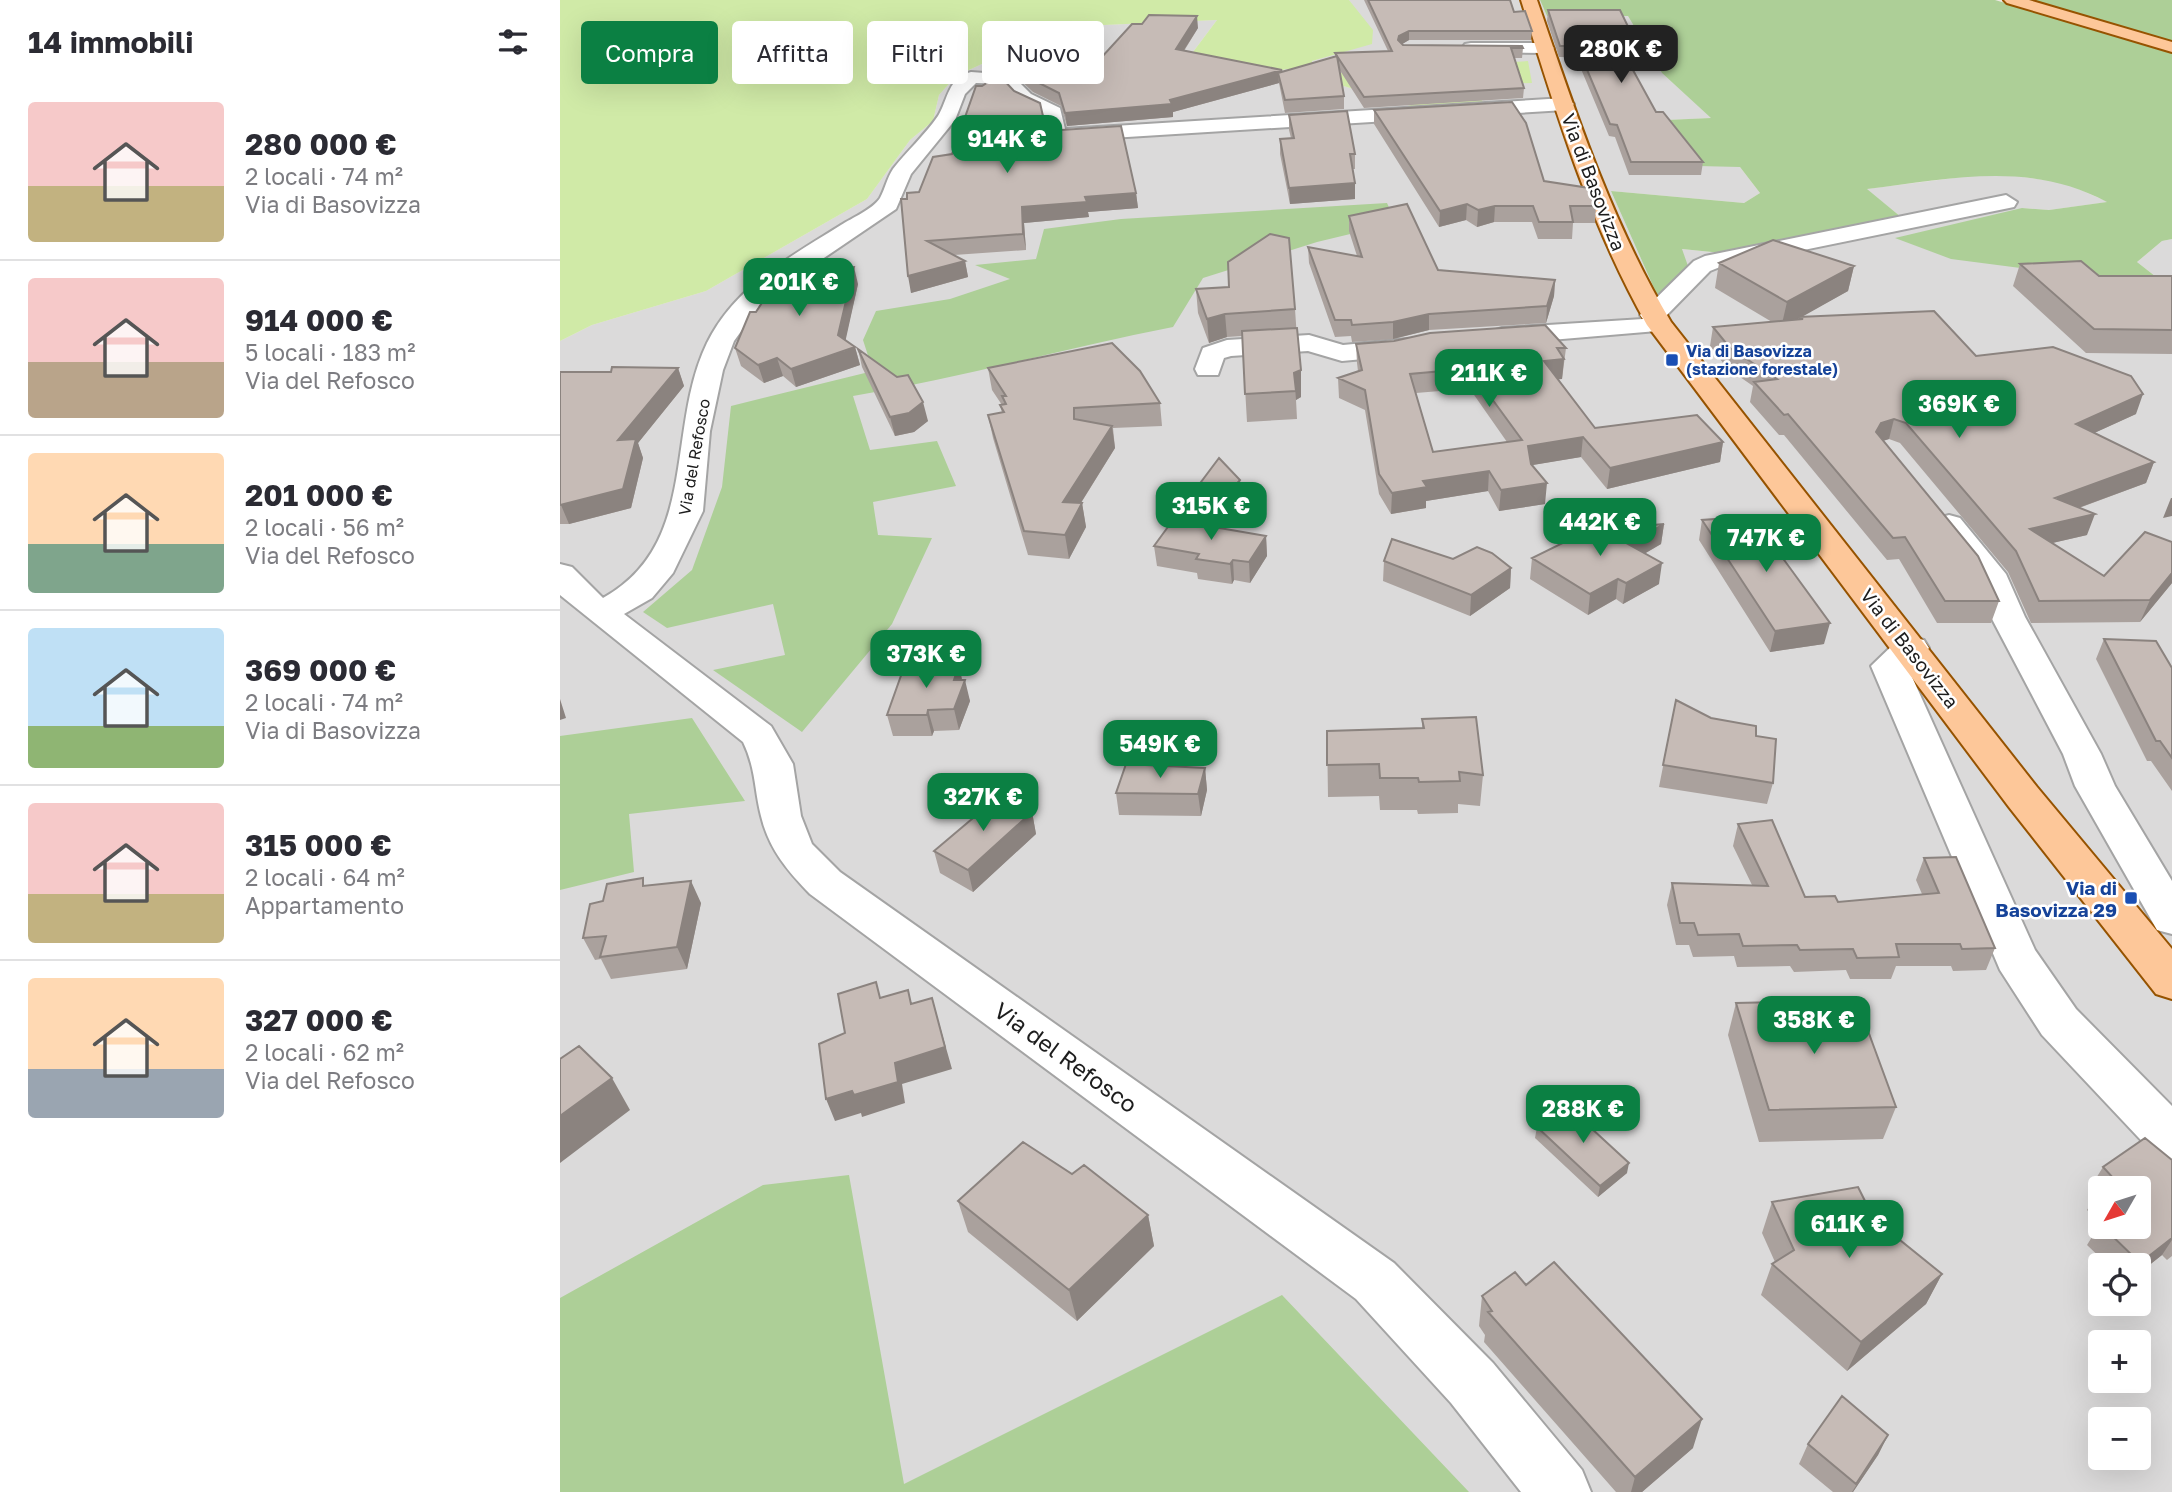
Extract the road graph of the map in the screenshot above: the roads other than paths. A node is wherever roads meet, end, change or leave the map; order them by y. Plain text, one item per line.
1 (1529, 0) edge
2 (2012, 0) edge
3 (2172, 47) edge
4 (1545, 48) junction
5 (1452, 49) edge
6 (1565, 104) junction
7 (2006, 202) dead end
8 (1657, 320) junction
9 (1483, 338) edge
10 (1429, 341) edge
11 (1208, 369) dead end
12 (1927, 499) edge
13 (560, 574) edge
14 (601, 613) junction
15 (1911, 648) junction
16 (2172, 918) edge
17 (2172, 981) edge
18 (2172, 1139) edge
19 (1560, 1492) edge

1 - 4 main road, Via di Basovizza
2 - 3 main road
4 - 5 street
4 - 6 main road, Via di Basovizza
6 - 8 main road, Via di Basovizza
6 - 14 street, Via del Refosco
7 - 8 street
8 - 9 street
8 - 15 main road, Via di Basovizza
10 - 11 street
12 - 16 street
13 - 14 street, Via del Refosco
14 - 19 street, Via del Refosco
15 - 17 main road, Via di Basovizza
15 - 18 street

